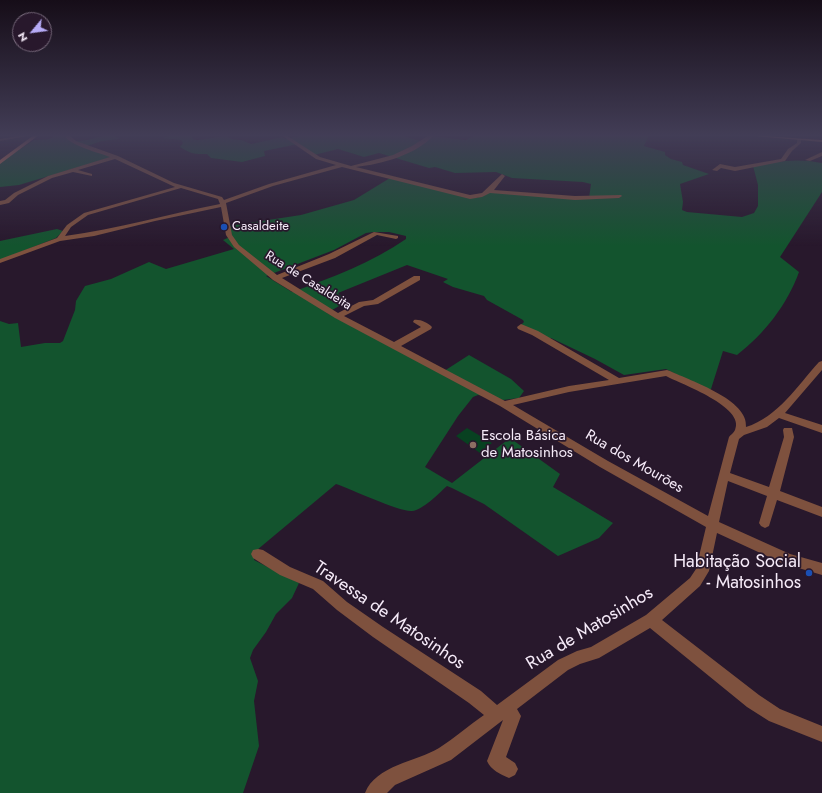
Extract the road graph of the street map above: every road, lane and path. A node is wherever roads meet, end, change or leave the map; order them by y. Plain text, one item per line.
1 (66, 172) edge
2 (79, 172) edge
3 (145, 172) edge
4 (321, 172) edge
5 (368, 172) edge
6 (90, 175) dead end
7 (502, 176) dead end
8 (180, 187) junction
9 (490, 191) junction
10 (619, 196) dead end
11 (0, 203) edge
12 (223, 204) junction
13 (396, 237) dead end
14 (59, 239) junction
15 (0, 261) edge
16 (276, 278) junction
17 (417, 278) dead end
18 (338, 316) junction
19 (417, 322) dead end
20 (521, 327) dead end
21 (395, 345) junction
22 (822, 364) edge
23 (618, 381) junction
24 (504, 404) junction
25 (778, 414) junction
26 (822, 428) edge
27 (788, 430) dead end
28 (740, 432) junction
29 (724, 475) junction
30 (773, 494) junction
31 (822, 512) edge
32 (765, 523) dead end
33 (713, 525) junction
34 (258, 554) dead end
35 (822, 569) edge
36 (651, 620) junction
37 (496, 714) junction
38 (513, 716) dead end
39 (822, 734) edge
40 (509, 769) dead end
41 (374, 793) edge

1 - 11 street
2 - 6 street
3 - 8 street
4 - 12 street
5 - 9 street
7 - 9 street
8 - 12 street
8 - 14 street
9 - 10 street
12 - 14 street
12 - 16 street, Rua de Casaldeita
13 - 16 street
14 - 15 street
16 - 18 street, Rua de Casaldeita
17 - 18 street
18 - 21 street, Rua de Casaldeita
19 - 21 street
20 - 23 street
21 - 24 street, Rua dos Mourões
22 - 25 street
23 - 24 street
23 - 28 street
24 - 33 street, Rua dos Mourões
25 - 26 street
25 - 28 street
27 - 30 street
28 - 29 street, Rua de Matosinhos
29 - 30 street
29 - 33 street, Rua de Matosinhos
30 - 31 street
30 - 32 street
33 - 35 street, Rua dos Mourões
33 - 36 street, Rua de Matosinhos
34 - 37 street, Travessa de Matosinhos
36 - 37 street, Rua de Matosinhos
36 - 39 street
37 - 41 street, Rua de Matosinhos
38 - 40 street

